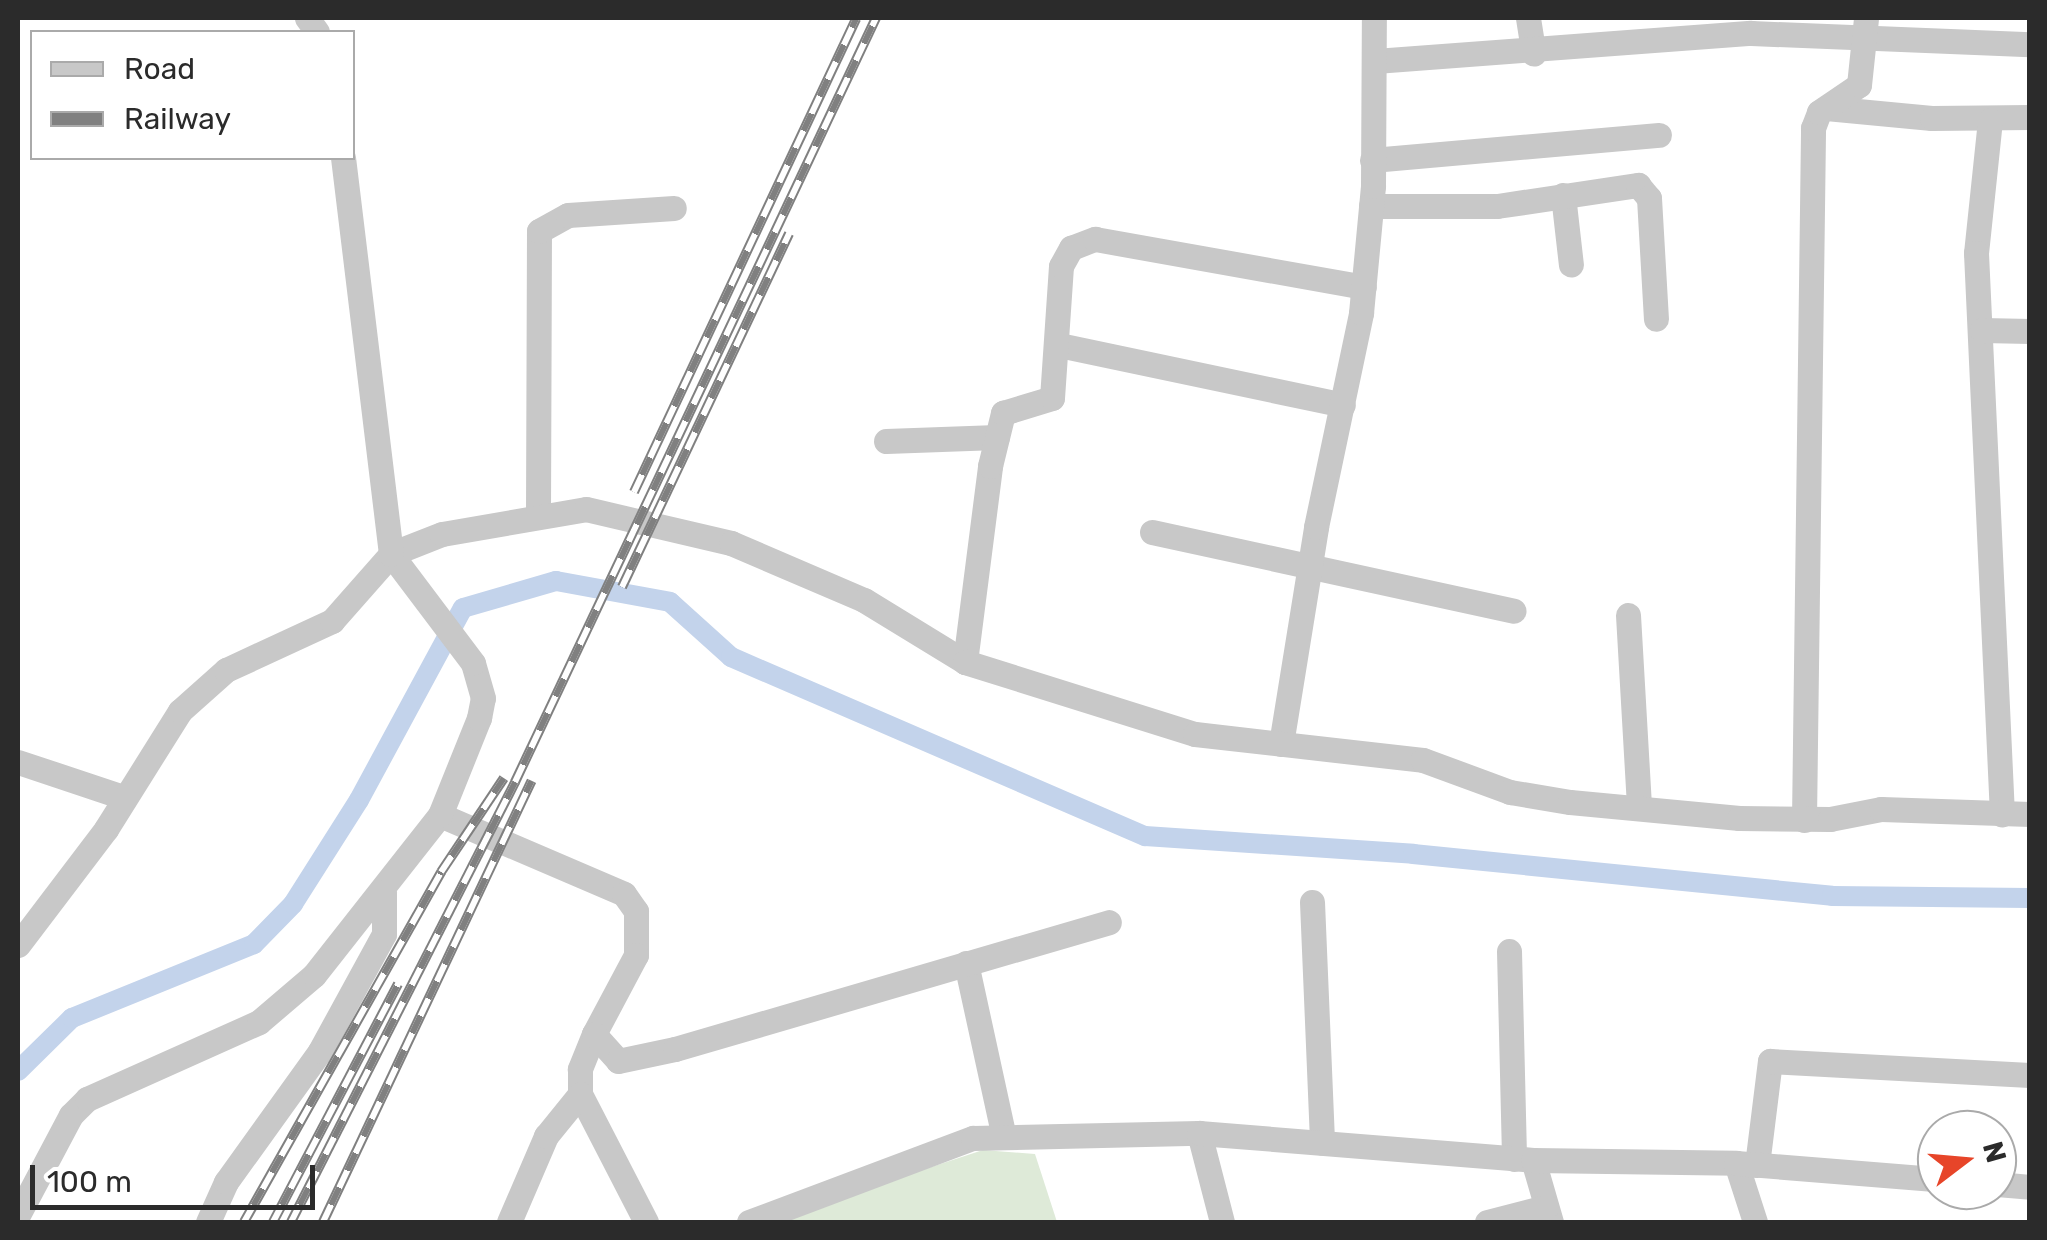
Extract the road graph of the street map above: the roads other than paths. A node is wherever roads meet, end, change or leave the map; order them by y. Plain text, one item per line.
1 (1374, 18) edge
2 (1528, 18) edge
3 (1866, 26) edge
4 (2030, 44) edge
5 (1534, 54) junction
6 (1376, 60) junction
7 (1826, 108) junction
8 (2030, 117) edge
9 (1990, 120) junction
10 (1659, 135) dead end
11 (343, 160) edge
12 (1372, 160) junction
13 (1563, 195) junction
14 (1371, 206) junction
15 (674, 208) dead end
16 (1570, 265) dead end
17 (1364, 287) junction
18 (1656, 320) dead end
19 (1982, 330) junction
20 (2030, 330) edge
21 (1059, 346) junction
22 (1343, 406) junction
23 (997, 437) junction
24 (886, 442) dead end
25 (538, 516) junction
26 (1152, 532) dead end
27 (391, 554) junction
28 (1311, 567) junction
29 (1513, 611) dead end
30 (1628, 615) dead end
31 (965, 662) junction
32 (1281, 744) junction
33 (18, 762) edge
34 (123, 797) junction
35 (1639, 804) junction
36 (2002, 814) junction
37 (2030, 814) edge
38 (440, 815) junction
39 (1804, 820) junction
40 (384, 892) junction
41 (1312, 902) dead end
42 (1110, 922) dead end
43 (18, 945) edge
44 (1509, 951) dead end
45 (966, 963) junction
46 (594, 1034) junction
47 (2030, 1076) edge
48 (580, 1094) junction
49 (1199, 1133) junction
50 (1004, 1137) junction
51 (1322, 1143) junction
52 (1524, 1160) junction
53 (1747, 1164) junction
54 (1917, 1178) edge
55 (1548, 1214) edge
56 (18, 1215) edge
57 (208, 1222) edge
58 (510, 1222) edge
59 (646, 1222) edge
60 (749, 1222) edge
61 (1222, 1222) edge
62 (1486, 1222) edge
63 (1755, 1222) edge

1 - 6 street
2 - 5 street
3 - 4 street
3 - 5 street
3 - 7 street
5 - 6 street
6 - 12 street
7 - 9 street
7 - 39 street
8 - 9 street
9 - 19 street
10 - 12 street
11 - 27 street
12 - 14 street
13 - 14 street
13 - 16 street
13 - 18 street
14 - 17 street
15 - 25 street
17 - 21 street
17 - 22 street
19 - 20 street
19 - 36 street
21 - 22 street
21 - 23 street
22 - 28 street
23 - 24 street
23 - 31 street
25 - 27 street
25 - 31 street
26 - 28 street
27 - 34 street
27 - 38 street
28 - 29 street
28 - 32 street
30 - 35 street
31 - 32 street
32 - 35 street
33 - 34 street
34 - 43 street
35 - 39 street
36 - 37 street
36 - 39 street
38 - 40 street
38 - 46 street
40 - 56 street
40 - 57 street
41 - 51 street
42 - 45 street
44 - 52 street
45 - 46 street
45 - 50 street
46 - 48 street
47 - 53 street
48 - 58 street
48 - 59 street
49 - 50 street
49 - 51 street
49 - 61 street
50 - 60 street
51 - 52 street
52 - 53 street
52 - 55 street
53 - 54 street
53 - 63 street
55 - 62 street

